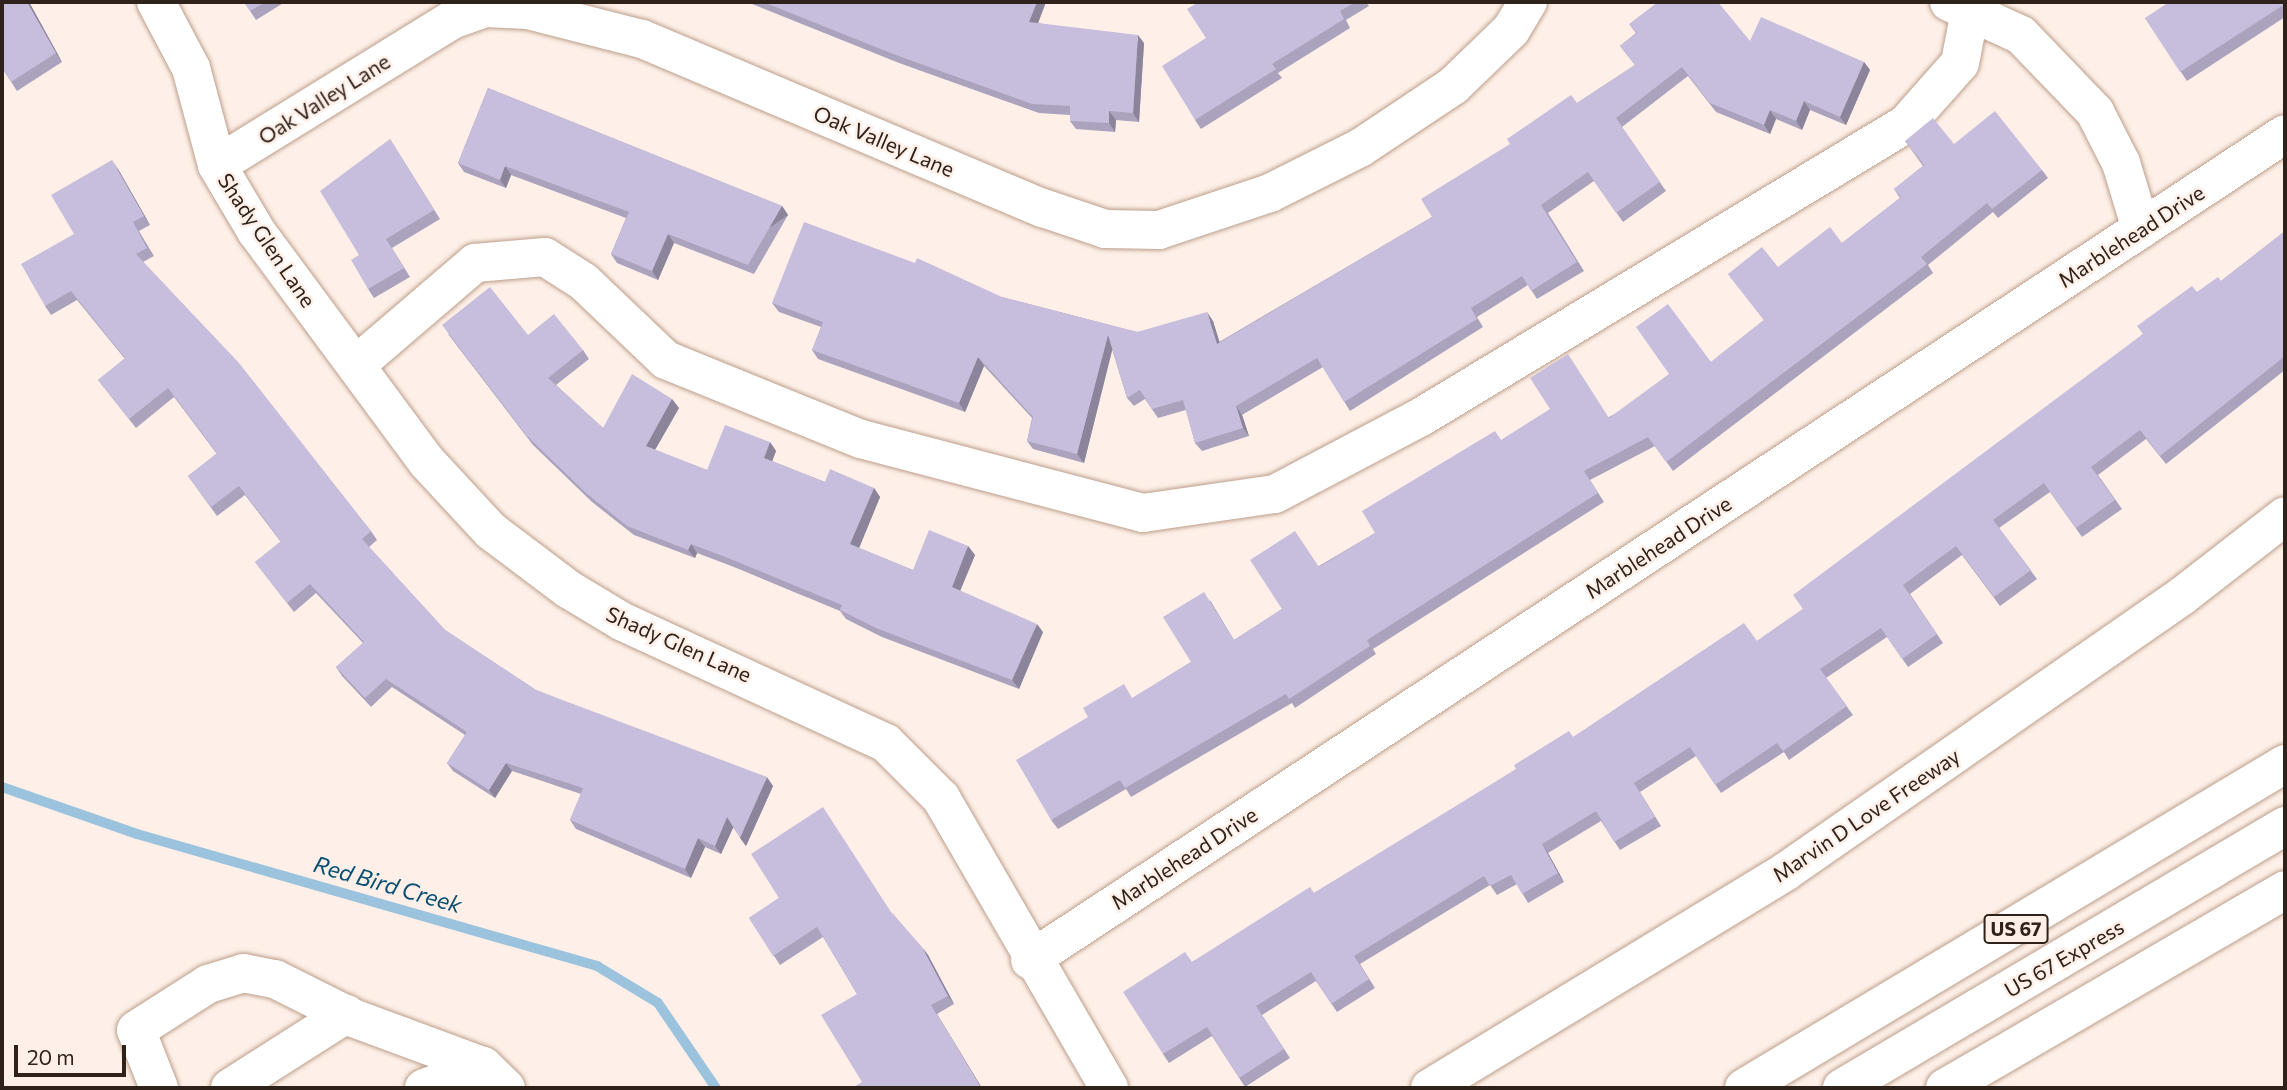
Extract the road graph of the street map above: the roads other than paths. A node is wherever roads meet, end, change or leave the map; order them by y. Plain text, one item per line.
1 (156, 2) edge
2 (1528, 2) edge
3 (1959, 6) edge
4 (2285, 134) edge
5 (216, 165) junction
6 (2141, 229) junction
7 (356, 365) junction
8 (2285, 516) edge
9 (2285, 764) edge
10 (2285, 825) edge
11 (2285, 890) edge
12 (1030, 960) junction
13 (346, 1014) junction
14 (495, 1077) edge
15 (159, 1088) edge
16 (230, 1088) edge
17 (424, 1088) edge
18 (1109, 1088) edge
19 (1430, 1088) edge
20 (1744, 1088) edge
21 (1842, 1088) edge
22 (1945, 1088) edge

1 - 5 main road, Shady Glen Lane
2 - 5 main road, Oak Valley Lane
3 - 6 main road
3 - 7 main road
4 - 6 main road, Marblehead Drive
5 - 7 main road, Shady Glen Lane
6 - 12 main road, Marblehead Drive
7 - 12 main road, Shady Glen Lane
8 - 19 main road, Marvin D Love Freeway
9 - 20 main road, US 67
10 - 21 main road, US 67 Express
11 - 22 main road
12 - 18 main road, Shady Glen Lane
13 - 14 main road
13 - 15 main road
13 - 16 main road
14 - 17 main road

